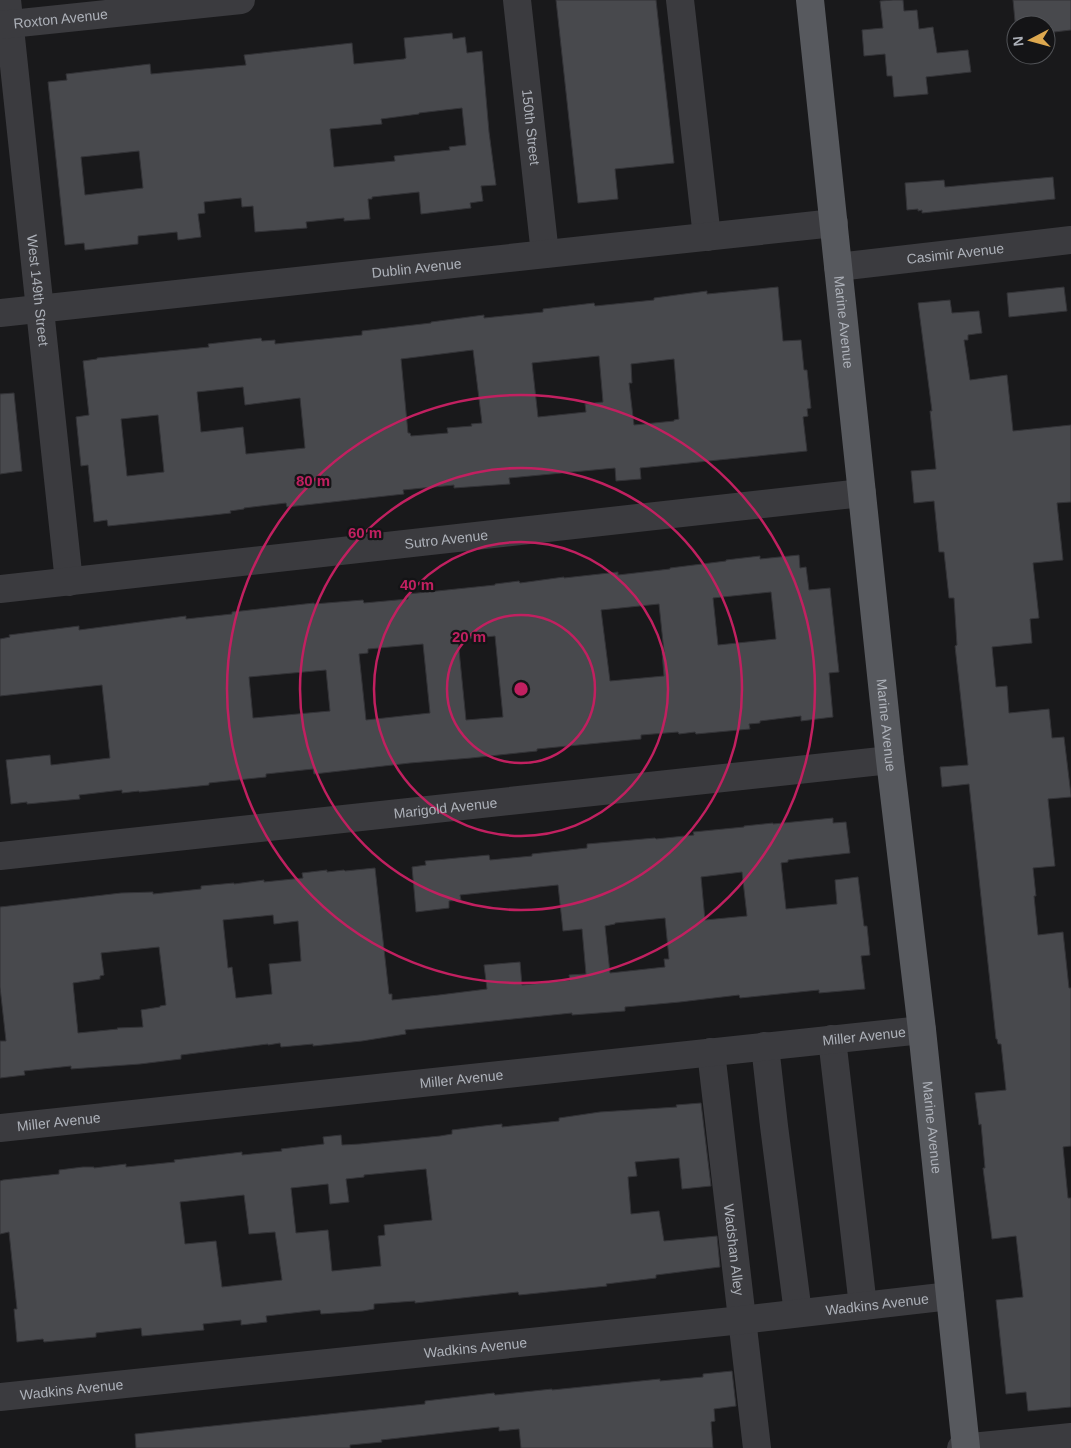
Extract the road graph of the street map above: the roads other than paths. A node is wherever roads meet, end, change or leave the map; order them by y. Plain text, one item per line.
1 (241, 0) edge
2 (517, 0) edge
3 (680, 0) edge
4 (810, 0) edge
5 (6, 17) edge
6 (834, 223) junction
7 (707, 237) junction
8 (1071, 240) edge
9 (544, 254) junction
10 (838, 266) junction
11 (40, 309) junction
12 (0, 313) edge
13 (862, 493) junction
14 (69, 582) junction
15 (0, 590) edge
16 (890, 760) junction
17 (0, 856) edge
18 (922, 1030) junction
19 (832, 1039) junction
20 (766, 1046) junction
21 (711, 1052) junction
22 (0, 1128) edge
23 (950, 1296) junction
24 (863, 1306) junction
25 (798, 1313) junction
26 (742, 1320) junction
27 (0, 1397) edge
28 (1071, 1436) edge
29 (757, 1448) edge
30 (961, 1448) edge
31 (966, 1448) edge

1 - 5 street, Roxton Avenue
2 - 9 street, 150th Street
3 - 7 street
4 - 6 main road, Marine Avenue
5 - 11 street, West 149th Street
6 - 7 street, Dublin Avenue
6 - 10 main road, Marine Avenue
7 - 9 street, Dublin Avenue
8 - 10 street, Casimir Avenue
9 - 11 street, Dublin Avenue
10 - 13 main road, Marine Avenue
11 - 12 street, Dublin Avenue
11 - 14 street, West 149th Street
13 - 14 street, Sutro Avenue
13 - 16 main road, Marine Avenue
14 - 15 street, Sutro Avenue
16 - 17 street, Marigold Avenue
16 - 18 main road, Marine Avenue
18 - 19 street, Miller Avenue
18 - 23 main road, Marine Avenue
19 - 20 street, Miller Avenue
19 - 24 street
20 - 21 street, Miller Avenue
20 - 25 street
21 - 22 street, Miller Avenue
21 - 26 street, Wadshan Alley
23 - 24 street, Wadkins Avenue
23 - 31 main road, Marine Avenue
24 - 25 street, Wadkins Avenue
25 - 26 street, Wadkins Avenue
26 - 27 street, Wadkins Avenue
26 - 29 street, Wadshan Alley
28 - 31 street
30 - 31 street

